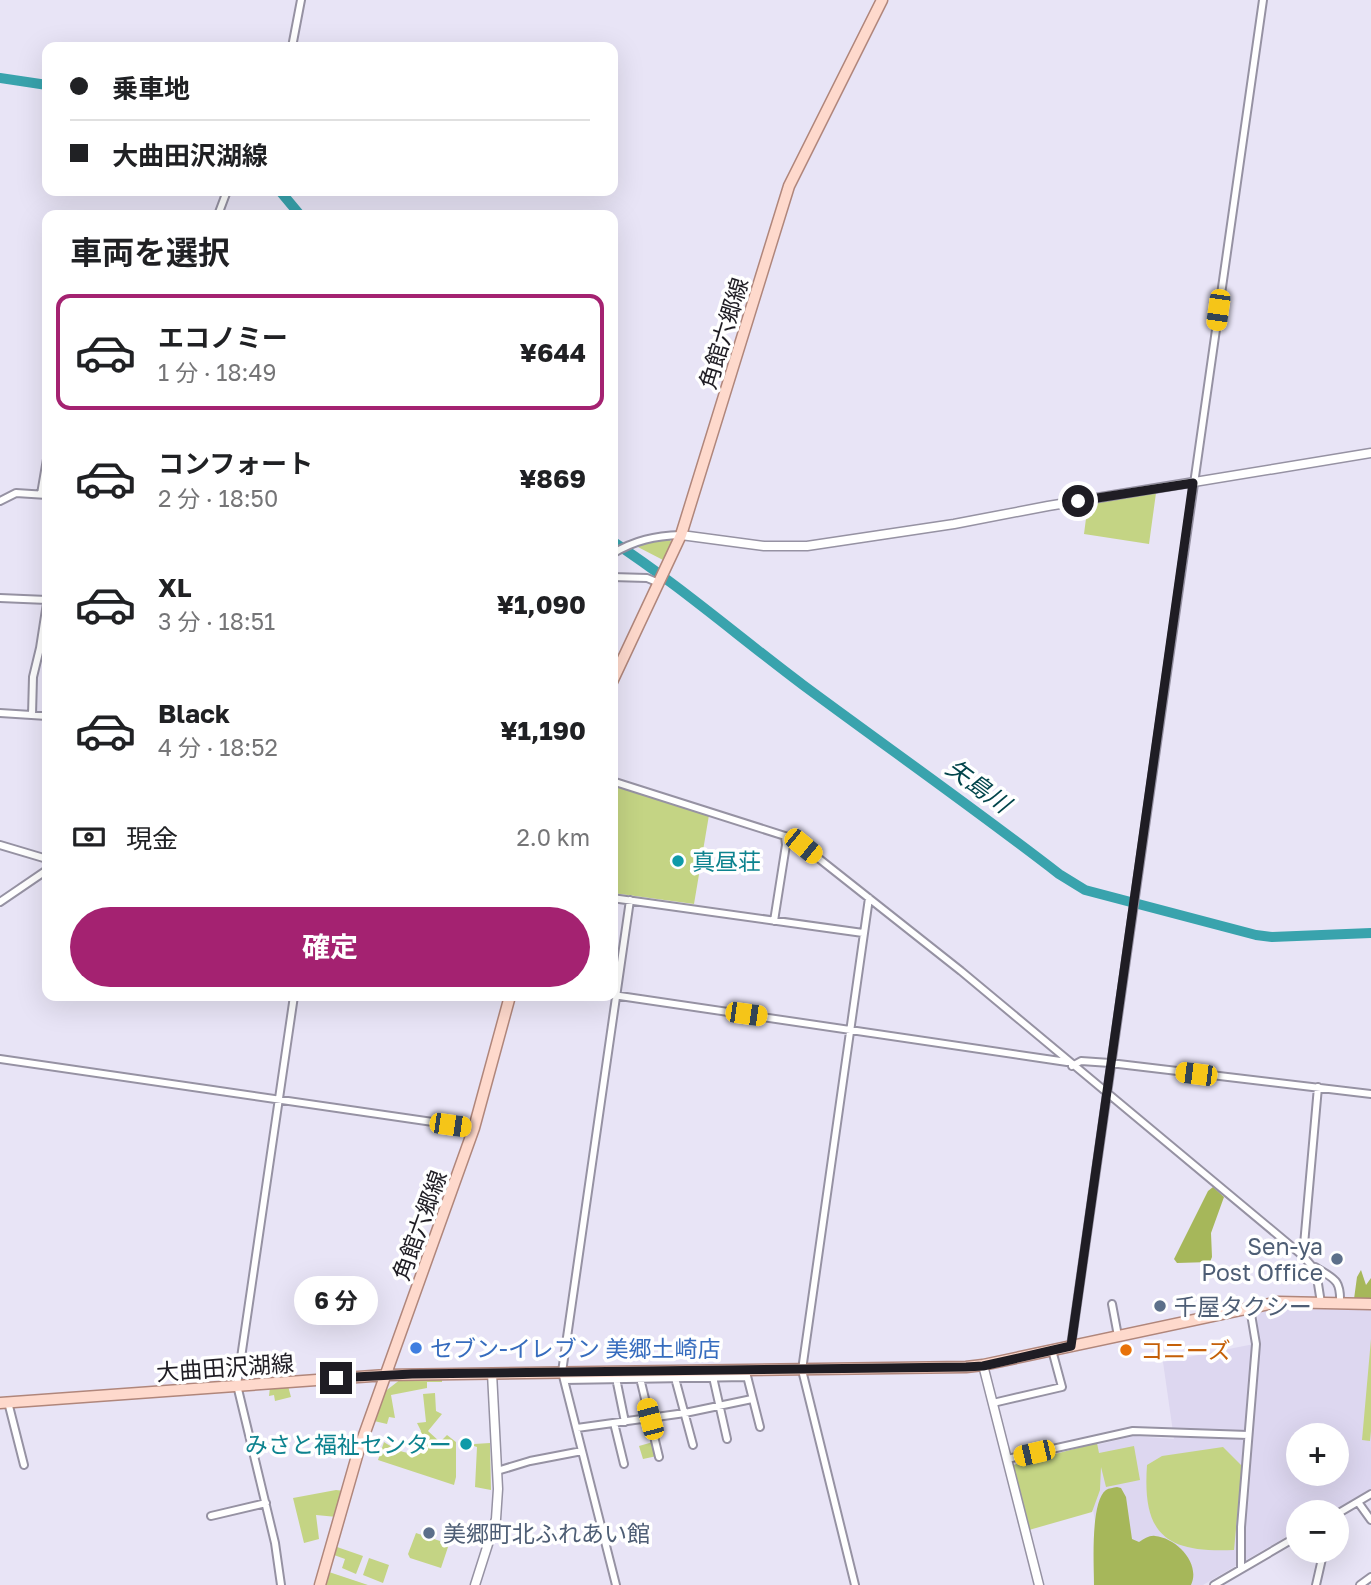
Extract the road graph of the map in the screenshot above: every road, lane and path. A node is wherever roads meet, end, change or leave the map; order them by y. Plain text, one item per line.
1 (301, 0) edge
2 (882, 0) edge
3 (1263, 0) edge
4 (293, 42) edge
5 (1371, 453) edge
6 (1193, 483) junction
7 (42, 494) edge
8 (0, 501) edge
9 (681, 535) junction
10 (618, 550) edge
11 (618, 577) edge
12 (661, 578) junction
13 (0, 598) edge
14 (42, 602) edge
15 (42, 635) edge
16 (618, 669) edge
17 (0, 713) edge
18 (32, 715) junction
19 (42, 716) edge
20 (618, 783) edge
21 (785, 836) junction
22 (0, 845) edge
23 (42, 858) edge
24 (42, 873) edge
25 (869, 898) junction
26 (618, 899) edge
27 (630, 900) junction
28 (0, 902) edge
29 (774, 920) junction
30 (863, 933) junction
31 (618, 971) edge
32 (618, 996) edge
33 (293, 1001) edge
34 (509, 1001) edge
35 (613, 1001) edge
36 (850, 1029) junction
37 (0, 1059) edge
38 (1110, 1063) junction
39 (1070, 1064) junction
40 (1318, 1087) junction
41 (1106, 1094) junction
42 (1371, 1094) edge
43 (280, 1100) junction
44 (474, 1128) junction
45 (1303, 1256) junction
46 (1310, 1264) junction
47 (1321, 1303) junction
48 (1340, 1303) junction
49 (1112, 1304) dead end
50 (1371, 1304) edge
51 (1250, 1308) junction
52 (1118, 1336) junction
53 (1071, 1346) junction
54 (1052, 1350) junction
55 (983, 1366) junction
56 (802, 1370) junction
57 (492, 1373) junction
58 (746, 1374) junction
59 (386, 1375) junction
60 (563, 1376) junction
61 (713, 1377) junction
62 (616, 1378) junction
63 (640, 1378) junction
64 (675, 1378) junction
65 (237, 1385) junction
66 (752, 1399) junction
67 (4, 1403) edge
68 (993, 1403) junction
69 (720, 1406) junction
70 (685, 1413) junction
71 (650, 1419) junction
72 (625, 1422) junction
73 (614, 1423) junction
74 (760, 1427) dead end
75 (577, 1428) junction
76 (1248, 1435) junction
77 (727, 1439) dead end
78 (694, 1445) dead end
79 (582, 1451) junction
80 (659, 1458) dead end
81 (1007, 1459) junction
82 (624, 1464) dead end
83 (24, 1465) dead end
84 (497, 1471) junction
85 (1371, 1494) edge
86 (1358, 1502) junction
87 (266, 1503) junction
88 (1349, 1507) edge
89 (211, 1516) dead end
90 (1371, 1520) edge
91 (1286, 1543) edge
92 (1321, 1563) edge
93 (1241, 1569) junction
94 (1371, 1577) edge
95 (281, 1585) edge
96 (320, 1585) edge
97 (475, 1585) edge
98 (616, 1585) edge
99 (855, 1585) edge
100 (1039, 1585) edge
101 (1214, 1585) edge
102 (1316, 1585) edge
103 (1360, 1585) edge

1 - 4 street
2 - 9 main road, 角館六郷線
3 - 6 street
5 - 6 street
6 - 9 street
6 - 38 street
7 - 8 street
9 - 10 street
9 - 12 main road, 角館六郷線
11 - 12 street
12 - 16 main road, 角館六郷線
13 - 14 street
15 - 18 street
17 - 18 street
18 - 19 street
20 - 21 street
21 - 25 street
21 - 29 street
22 - 23 street
24 - 28 street
25 - 30 street
25 - 39 street
26 - 27 street
27 - 29 street
27 - 31 street
29 - 30 street
30 - 36 street
32 - 36 street
33 - 43 street
34 - 44 main road, 角館六郷線
35 - 60 street
36 - 39 street
36 - 56 street
37 - 43 street
38 - 39 street
38 - 40 street
38 - 41 street
39 - 41 street
40 - 42 street
40 - 45 street
41 - 45 street
41 - 53 street
43 - 44 street
43 - 65 street
44 - 59 main road, 角館六郷線
45 - 46 street
46 - 47 street
46 - 48 street
47 - 48 main road, 大曲田沢湖線
47 - 51 main road, 大曲田沢湖線
48 - 50 main road, 大曲田沢湖線
49 - 52 street
51 - 52 main road, 大曲田沢湖線
51 - 76 street
52 - 53 main road, 大曲田沢湖線
53 - 54 main road, 大曲田沢湖線
54 - 55 main road, 大曲田沢湖線
54 - 68 street
55 - 56 main road, 大曲田沢湖線
55 - 68 street
56 - 58 main road, 大曲田沢湖線
56 - 99 street
57 - 59 main road, 大曲田沢湖線
57 - 60 main road, 大曲田沢湖線
57 - 84 street
58 - 60 main road, 大曲田沢湖線
58 - 61 street
58 - 66 street
59 - 65 main road, 大曲田沢湖線
59 - 96 main road, 角館六郷線
60 - 62 street
60 - 75 street
61 - 64 street
61 - 69 street
62 - 63 street
62 - 72 street
63 - 64 street
63 - 71 street
64 - 70 street
65 - 67 main road, 大曲田沢湖線
65 - 87 street
66 - 69 street
66 - 74 street
67 - 83 street
68 - 81 street
69 - 70 street
69 - 77 street
70 - 71 street
70 - 78 street
71 - 72 street
71 - 80 street
72 - 73 street
73 - 75 street
73 - 82 street
75 - 79 street
76 - 81 street
76 - 93 street
79 - 84 street
79 - 98 street
81 - 100 street
84 - 97 street
85 - 86 street
86 - 88 street
86 - 90 street
87 - 89 street
87 - 95 street
91 - 93 street
92 - 102 street
93 - 101 street
94 - 103 street

